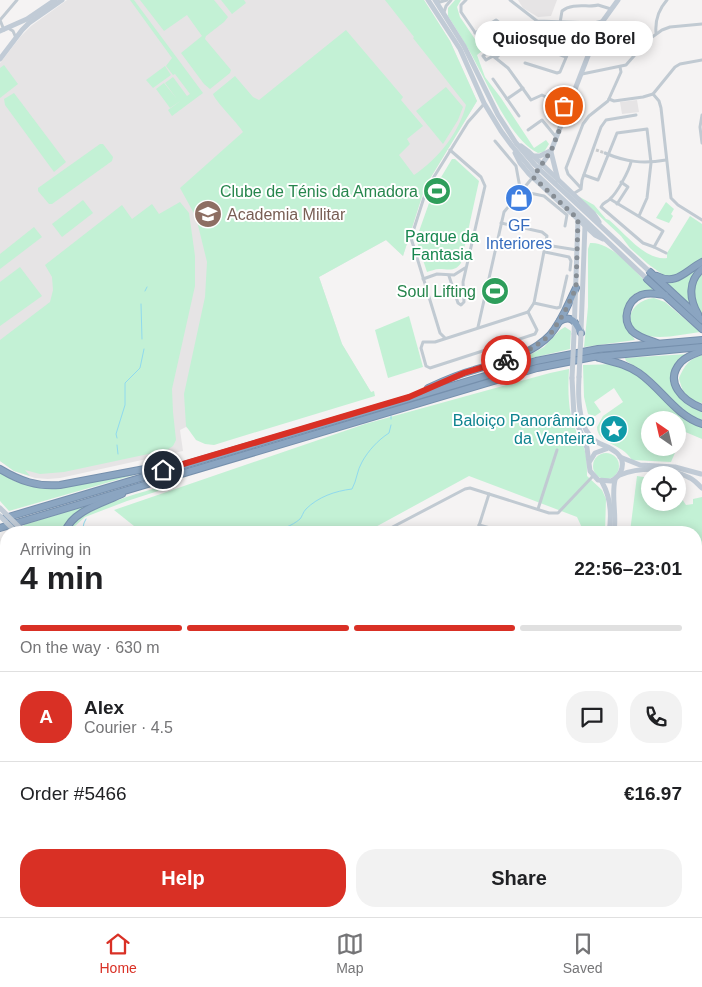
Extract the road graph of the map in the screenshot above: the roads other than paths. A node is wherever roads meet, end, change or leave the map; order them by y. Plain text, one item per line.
1 (17, 0) edge
2 (55, 0) edge
3 (62, 0) edge
4 (435, 0) edge
5 (451, 0) edge
6 (466, 0) edge
7 (510, 0) edge
8 (618, 0) edge
9 (667, 0) edge
10 (13, 2) edge
11 (447, 2) edge
12 (430, 3) edge
13 (440, 7) junction
14 (611, 9) junction
15 (445, 15) junction
16 (0, 20) edge
17 (604, 20) junction
18 (537, 21) junction
19 (551, 22) junction
20 (560, 23) junction
21 (594, 23) junction
22 (702, 24) edge
23 (598, 28) junction
24 (4, 29) edge
25 (475, 33) junction
26 (656, 33) junction
27 (595, 36) junction
28 (521, 38) junction
29 (16, 39) junction
30 (508, 46) junction
31 (540, 47) dead end
32 (590, 47) junction
33 (566, 57) junction
34 (0, 59) edge
35 (702, 60) edge
36 (525, 63) dead end
37 (620, 67) junction
38 (581, 74) junction
39 (493, 79) dead end
40 (523, 88) junction
41 (653, 94) junction
42 (609, 98) junction
43 (507, 99) junction
44 (484, 103) junction
45 (568, 108) junction
46 (636, 115) dead end
47 (702, 115) edge
48 (519, 116) dead end
49 (528, 130) dead end
50 (556, 138) junction
51 (495, 141) dead end
52 (702, 143) edge
53 (514, 145) junction
54 (450, 150) junction
55 (551, 151) junction
56 (607, 154) junction
57 (533, 156) junction
58 (666, 160) junction
59 (631, 162) junction
60 (651, 163) junction
61 (536, 172) junction
62 (584, 175) junction
63 (558, 180) junction
64 (621, 182) junction
65 (539, 183) junction
66 (527, 184) junction
67 (580, 187) junction
68 (522, 190) junction
69 (572, 194) junction
70 (610, 199) junction
71 (617, 204) junction
72 (580, 214) junction
73 (639, 216) junction
74 (702, 220) edge
75 (585, 222) junction
76 (501, 223) junction
77 (565, 226) dead end
78 (595, 235) junction
79 (584, 239) junction
80 (547, 243) junction
81 (610, 243) junction
82 (654, 247) junction
83 (577, 250) junction
84 (584, 251) junction
85 (545, 252) junction
86 (666, 253) dead end
87 (702, 262) edge
88 (467, 265) junction
89 (702, 269) edge
90 (570, 270) dead end
91 (454, 275) junction
92 (649, 275) junction
93 (449, 276) junction
94 (567, 276) dead end
95 (423, 279) junction
96 (463, 282) junction
97 (576, 288) junction
98 (665, 296) junction
99 (534, 303) junction
100 (528, 312) junction
101 (702, 319) edge
102 (560, 320) junction
103 (575, 320) junction
104 (478, 328) junction
105 (702, 329) edge
106 (577, 334) junction
107 (446, 338) junction
108 (702, 340) edge
109 (658, 343) junction
110 (702, 349) edge
111 (593, 357) junction
112 (576, 378) junction
113 (409, 397) junction
114 (702, 408) edge
115 (702, 424) edge
116 (609, 449) junction
117 (558, 450) dead end
118 (620, 456) junction
119 (590, 462) junction
120 (181, 465) junction
121 (0, 469) edge
122 (701, 474) edge
123 (620, 475) junction
124 (593, 476) junction
125 (615, 480) junction
126 (602, 482) junction
127 (142, 485) junction
128 (700, 486) edge
129 (489, 494) junction
130 (0, 508) edge
131 (538, 509) junction
132 (0, 518) edge
133 (479, 524) joint
134 (7, 526) edge
135 (18, 526) edge
136 (68, 526) edge
137 (395, 526) edge
138 (486, 526) edge
139 (610, 526) edge
140 (615, 526) edge

1 - 10 street
2 - 24 street
3 - 29 street
4 - 11 street
4 - 13 street
5 - 11 street
6 - 25 street
7 - 18 street
8 - 14 street
9 - 26 street
10 - 16 street
11 - 13 street
11 - 15 street
12 - 13 street
12 - 44 street
13 - 15 street
14 - 17 street
14 - 20 street
15 - 53 street
16 - 24 street
17 - 21 street
17 - 23 street
18 - 19 street
18 - 28 street
19 - 20 street
19 - 27 street
20 - 21 street
21 - 23 street
22 - 26 street
23 - 27 street
24 - 29 street
25 - 28 street
25 - 30 street
26 - 37 street
27 - 32 street
28 - 30 street
29 - 34 street
30 - 40 street
31 - 33 street
32 - 33 street
32 - 38 street
33 - 36 street
35 - 41 street
37 - 38 street
37 - 42 street
38 - 45 street
39 - 43 street
40 - 43 street
40 - 45 street
41 - 42 street
41 - 58 street
42 - 67 street
43 - 48 street
44 - 53 street
44 - 54 street
45 - 50 street
46 - 62 street
47 - 52 street
49 - 50 street
50 - 55 street
51 - 68 street
53 - 57 street
53 - 61 street
53 - 61 street
54 - 88 street
54 - 95 street
55 - 57 street
55 - 61 street
55 - 63 street
56 - 59 street
56 - 60 street
56 - 62 street
57 - 61 street
58 - 60 street
58 - 74 street
59 - 60 street
59 - 64 street
60 - 73 street
61 - 63 street
61 - 65 street
61 - 66 street
61 - 72 street
62 - 67 street
63 - 69 street
64 - 70 street
64 - 71 street
65 - 66 street
65 - 72 street
66 - 68 street
67 - 69 street
68 - 76 street
68 - 77 street
69 - 72 street
70 - 71 street
70 - 82 street
71 - 73 street
72 - 75 street
72 - 75 street
72 - 83 street
72 - 92 street
73 - 82 street
75 - 78 street
75 - 79 street
75 - 81 street
76 - 80 street
76 - 104 street
78 - 79 street
78 - 81 street
79 - 84 street
80 - 83 street
80 - 85 street
81 - 92 street
82 - 86 street
83 - 84 street
83 - 97 street
84 - 106 street
85 - 90 street
85 - 99 street
87 - 92 highway
88 - 91 street
88 - 96 street
89 - 101 highway
91 - 93 street
91 - 96 street
92 - 98 highway
92 - 101 highway
93 - 95 street
93 - 96 street
94 - 99 street
95 - 107 street
97 - 102 highway
97 - 103 street
98 - 105 highway
98 - 109 highway
99 - 100 street
100 - 104 street
100 - 107 street
102 - 103 highway
102 - 113 highway
103 - 106 highway
104 - 107 street
106 - 112 street, bridge
108 - 109 highway
109 - 113 highway
110 - 111 highway
110 - 114 highway
111 - 115 highway
111 - 127 highway
112 - 116 street
112 - 119 street
113 - 120 highway
116 - 118 street
116 - 119 street
117 - 131 street
118 - 122 street
118 - 123 street
119 - 124 street
120 - 121 highway
120 - 132 highway
122 - 128 street
123 - 125 street
123 - 128 street
124 - 126 street
124 - 131 street
125 - 126 street
125 - 140 street
126 - 139 street
127 - 134 highway
127 - 136 highway
129 - 131 street
129 - 133 street
129 - 137 street
130 - 135 street, bridge
133 - 138 street

